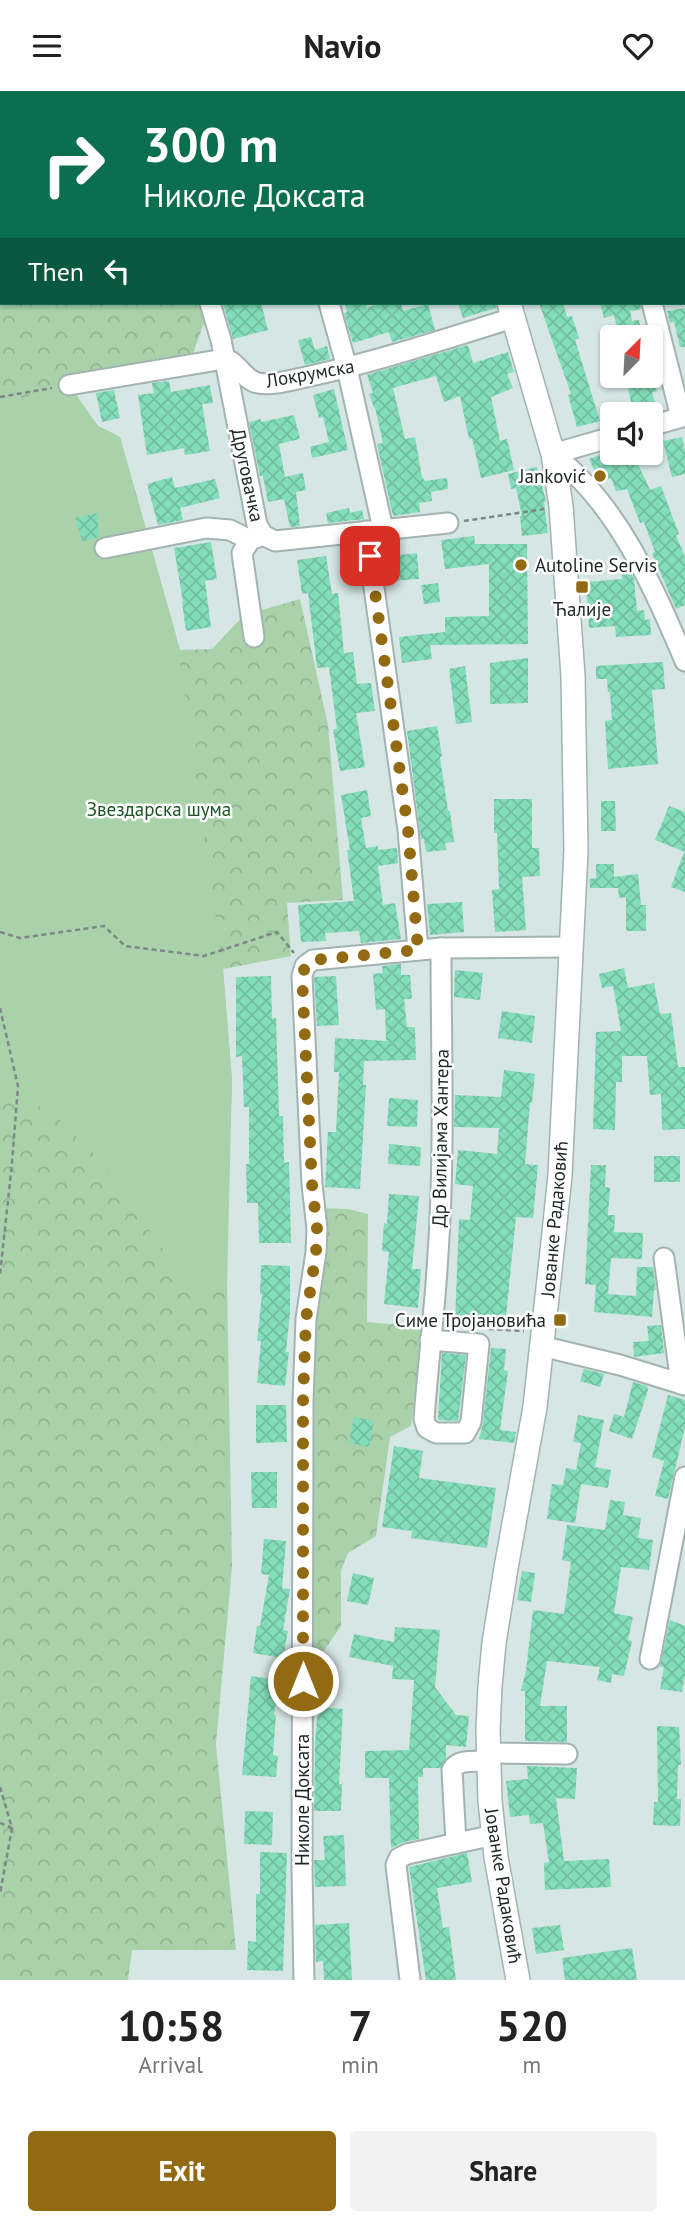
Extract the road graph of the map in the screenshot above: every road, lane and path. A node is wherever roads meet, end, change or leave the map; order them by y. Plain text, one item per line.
1 (210, 305) edge
2 (329, 305) edge
3 (653, 305) edge
4 (511, 310) edge
5 (223, 359) junction
6 (347, 368) junction
7 (69, 385) joint
8 (0, 397) edge
9 (683, 417) edge
10 (663, 423) edge
11 (600, 440) edge
12 (552, 454) junction
13 (561, 506) junction
14 (448, 523) joint
15 (374, 530) junction
16 (256, 538) junction
17 (105, 548) dead end
18 (254, 637) dead end
19 (685, 661) edge
20 (0, 932) edge
21 (571, 947) junction
22 (440, 949) junction
23 (418, 950) junction
24 (302, 976) junction
25 (0, 1008) edge
26 (664, 1258) dead end
27 (0, 1275) edge
28 (431, 1334) junction
29 (542, 1339) junction
30 (478, 1345) junction
31 (683, 1385) edge
32 (685, 1478) edge
33 (650, 1659) dead end
34 (567, 1754) dead end
35 (489, 1757) junction
36 (0, 1787) edge
37 (0, 1823) edge
38 (12, 1828) junction
39 (494, 1835) junction
40 (456, 1843) junction
41 (0, 1895) edge
42 (304, 1980) edge
43 (410, 1980) edge
44 (518, 1980) edge

1 - 5 street, Друговачка
2 - 6 street
3 - 9 street
4 - 6 street, Локрумска
4 - 12 main road, Јованке Радаковић
5 - 6 street, Локрумска
5 - 7 street
5 - 16 street, Друговачка
6 - 15 street
7 - 8 path
9 - 10 street
11 - 12 street
12 - 13 main road, Јованке Радаковић
12 - 19 street
13 - 14 path
13 - 21 main road, Јованке Радаковић
14 - 15 street
15 - 16 street
15 - 23 street
16 - 17 street
16 - 18 street, Друговачка
20 - 24 path
21 - 22 street
21 - 29 main road, Јованке Радаковић
22 - 23 street
22 - 28 street, Др Вилијама Хантера
23 - 24 street
24 - 42 street, Николе Доксата
25 - 27 path
26 - 31 street
28 - 30 street
28 - 30 street
29 - 30 path
29 - 31 street
29 - 35 main road, Јованке Радаковић
32 - 33 street
34 - 35 street
35 - 39 main road, Јованке Радаковић
35 - 40 street
36 - 38 path
37 - 38 path
38 - 41 path
39 - 40 street
39 - 44 main road, Јованке Радаковић
40 - 43 street

